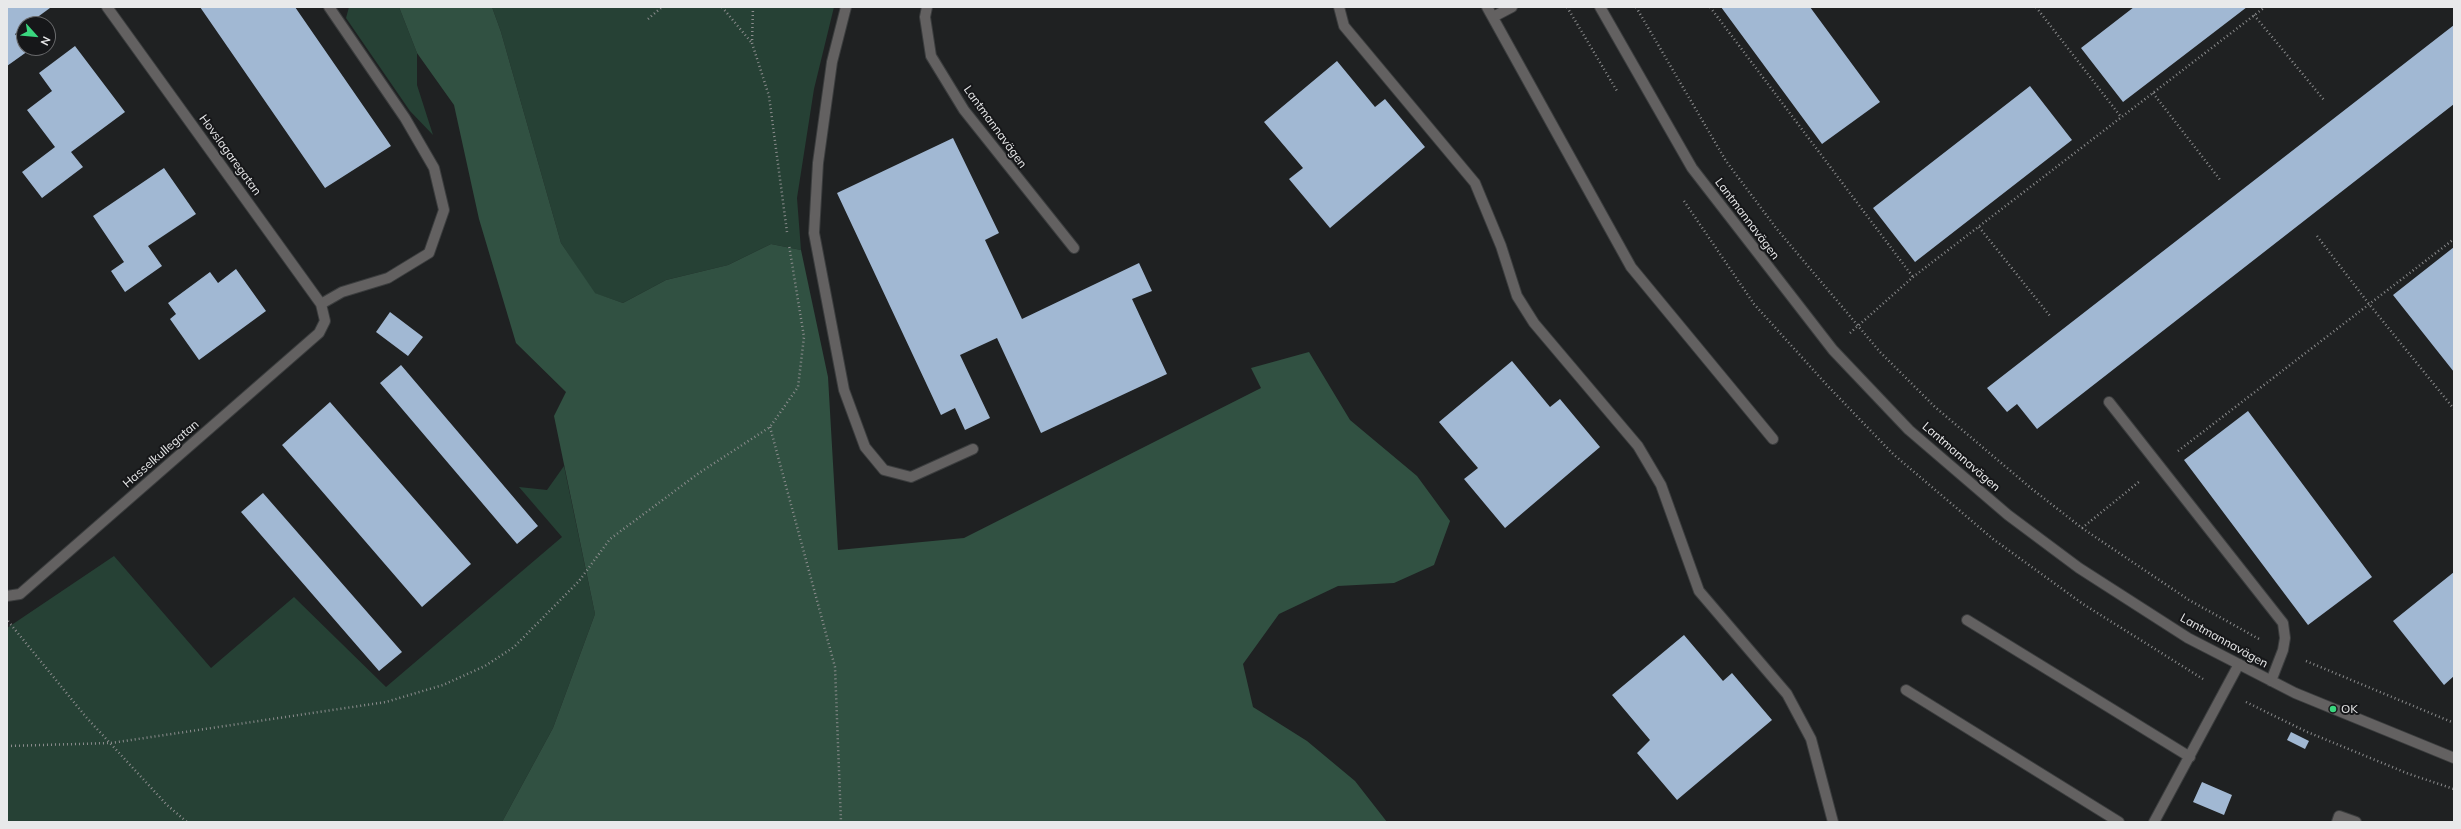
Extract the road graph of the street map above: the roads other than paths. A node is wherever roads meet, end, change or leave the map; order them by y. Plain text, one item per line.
1 (107, 7) edge
2 (329, 7) edge
3 (846, 7) edge
4 (927, 7) edge
5 (1339, 7) edge
6 (1487, 7) edge
7 (1512, 7) edge
8 (1600, 7) edge
9 (1493, 17) junction
10 (1074, 248) dead end
11 (321, 304) junction
12 (325, 321) joint
13 (2110, 402) dead end
14 (1773, 439) dead end
15 (973, 450) dead end
16 (7, 596) edge
17 (1967, 620) dead end
18 (2239, 664) junction
19 (2271, 682) junction
20 (1906, 690) dead end
21 (2190, 757) junction
22 (2454, 758) edge
23 (1833, 822) edge
24 (2119, 822) edge
25 (2154, 822) edge
26 (2337, 822) edge
27 (2356, 822) edge

1 - 11 street, Hovslagaregatan
2 - 11 street
3 - 15 street
4 - 10 street, Lantmannavägen
5 - 23 street
6 - 9 street
7 - 9 street
8 - 18 street, Lantmannavägen
9 - 14 street
11 - 12 street, Hovslagaregatan
12 - 16 street, Hasselkullegatan
13 - 19 street
17 - 21 street
18 - 19 street, Lantmannavägen
18 - 21 street
19 - 22 street, Lantmannavägen
20 - 24 street
21 - 25 street
26 - 27 street

